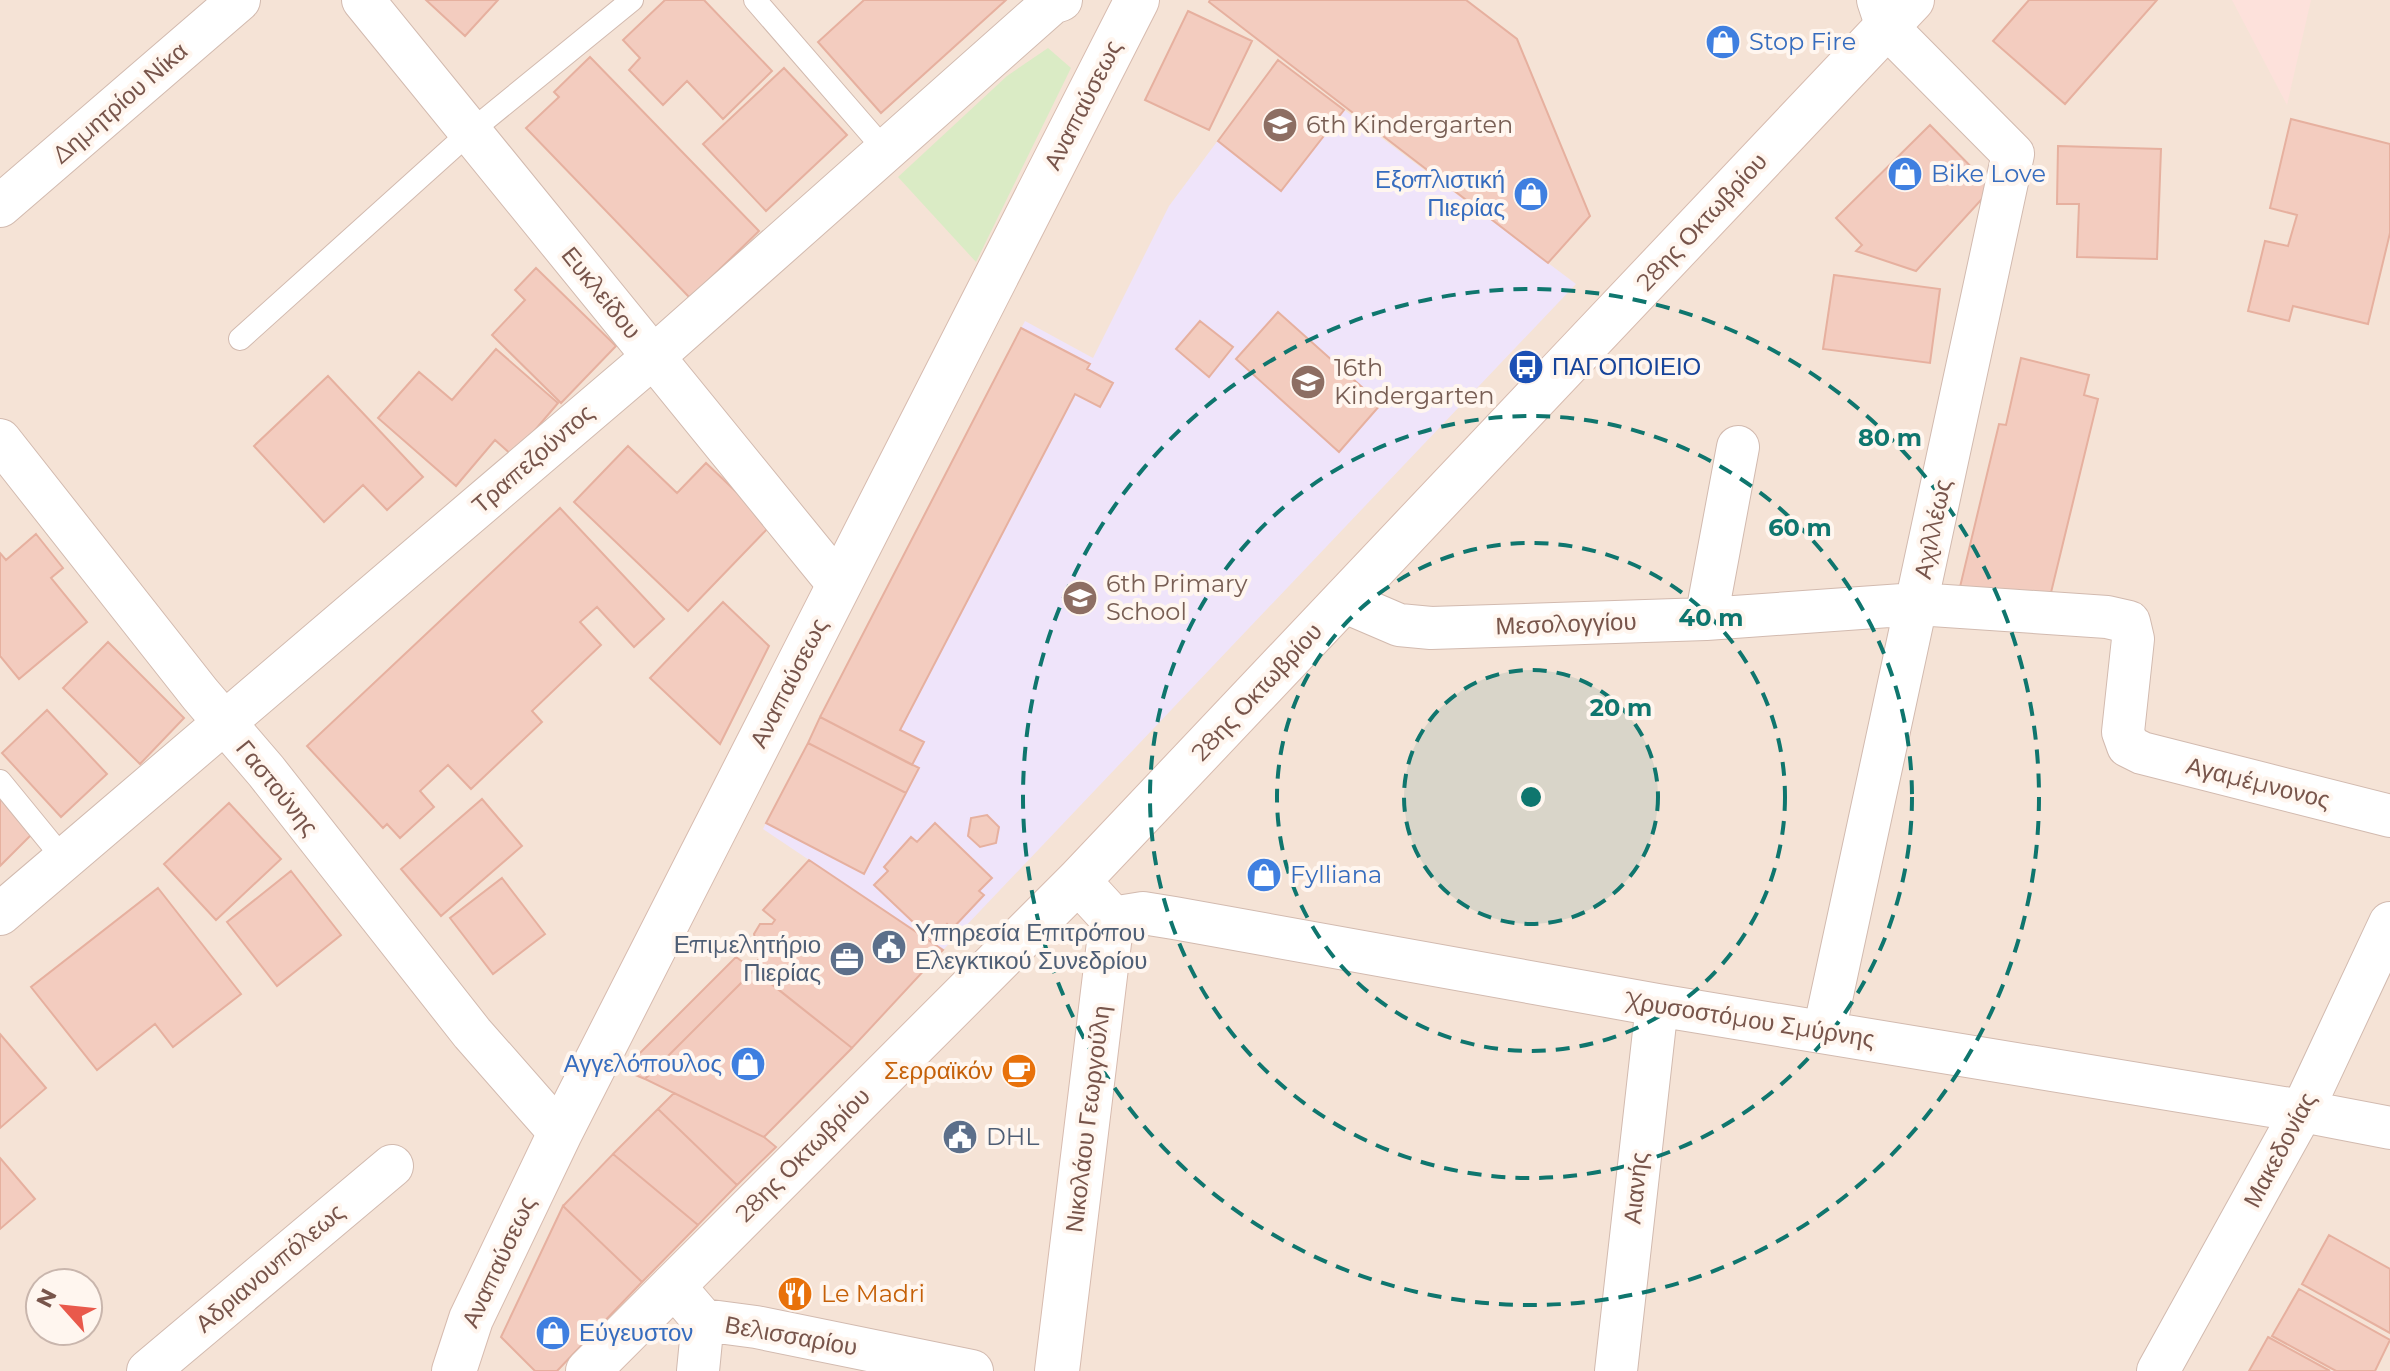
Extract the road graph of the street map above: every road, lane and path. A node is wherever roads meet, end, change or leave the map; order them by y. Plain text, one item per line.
1 (239, 0) edge
2 (363, 0) edge
3 (632, 0) edge
4 (755, 0) edge
5 (1061, 0) edge
6 (1133, 1) edge
7 (1892, 9) edge
8 (470, 132) junction
9 (885, 150) junction
10 (0, 206) edge
11 (240, 339) dead end
12 (653, 357) junction
13 (0, 440) edge
14 (1738, 447) dead end
15 (839, 585) junction
16 (1343, 601) junction
17 (1917, 604) junction
18 (1706, 619) junction
19 (223, 723) junction
20 (2128, 746) joint
21 (0, 781) edge
22 (2390, 816) edge
23 (63, 858) junction
24 (1078, 881) junction
25 (0, 914) edge
26 (1112, 918) junction
27 (2390, 923) edge
28 (1657, 1005) junction
29 (1824, 1032) junction
30 (2302, 1111) junction
31 (2390, 1128) edge
32 (560, 1133) junction
33 (392, 1166) dead end
34 (673, 1285) junction
35 (471, 1319) junction
36 (703, 1320) junction
37 (148, 1371) edge
38 (454, 1371) edge
39 (491, 1371) edge
40 (588, 1371) edge
41 (698, 1371) edge
42 (972, 1371) edge
43 (1057, 1371) edge
44 (1616, 1371) edge
45 (2158, 1371) edge

1 - 10 street, Δημητρίου Νίκα
2 - 8 street, Ευκλείδου
3 - 8 lane
4 - 9 lane
5 - 9 street, Τραπεζούντος
6 - 15 main road, Αναπαύσεως
7 - 16 main road, 28ης Οκτωβρίου
7 - 17 street, Αχιλλέως
8 - 11 lane
8 - 12 street, Ευκλείδου
9 - 12 street, Τραπεζούντος
12 - 15 street, Ευκλείδου
12 - 19 street, Τραπεζούντος
13 - 19 street, Γαστούνης
14 - 18 street
15 - 32 main road, Αναπαύσεως
16 - 18 street, Μεσολογγίου
16 - 24 main road, 28ης Οκτωβρίου
17 - 18 street, Μεσολογγίου
17 - 20 street, Μεσολογγίου
17 - 29 street, Αχιλλέως
19 - 23 street, Τραπεζούντος
19 - 32 street, Γαστούνης
20 - 22 street, Αγαμέμνονος
21 - 23 lane
23 - 25 street, Τραπεζούντος
24 - 26 main road
24 - 34 main road, 28ης Οκτωβρίου
26 - 28 street, Χρυσοστόμου Σμύρνης
26 - 43 main road, Νικολάου Γεωργούλη
27 - 30 street, Μακεδονίας
28 - 29 street, Χρυσοστόμου Σμύρνης
28 - 44 street, Αιανής
29 - 30 street, Χρυσοστόμου Σμύρνης
30 - 31 street, Χρυσοστόμου Σμύρνης
30 - 45 street, Μακεδονίας
32 - 35 main road, Αναπαύσεως
33 - 37 street, Αδριανουπόλεως
34 - 36 street, Βελισσαρίου
34 - 40 main road, 28ης Οκτωβρίου
35 - 38 main road, Αναπαύσεως
35 - 39 main road
36 - 41 street
36 - 42 street, Βελισσαρίου

